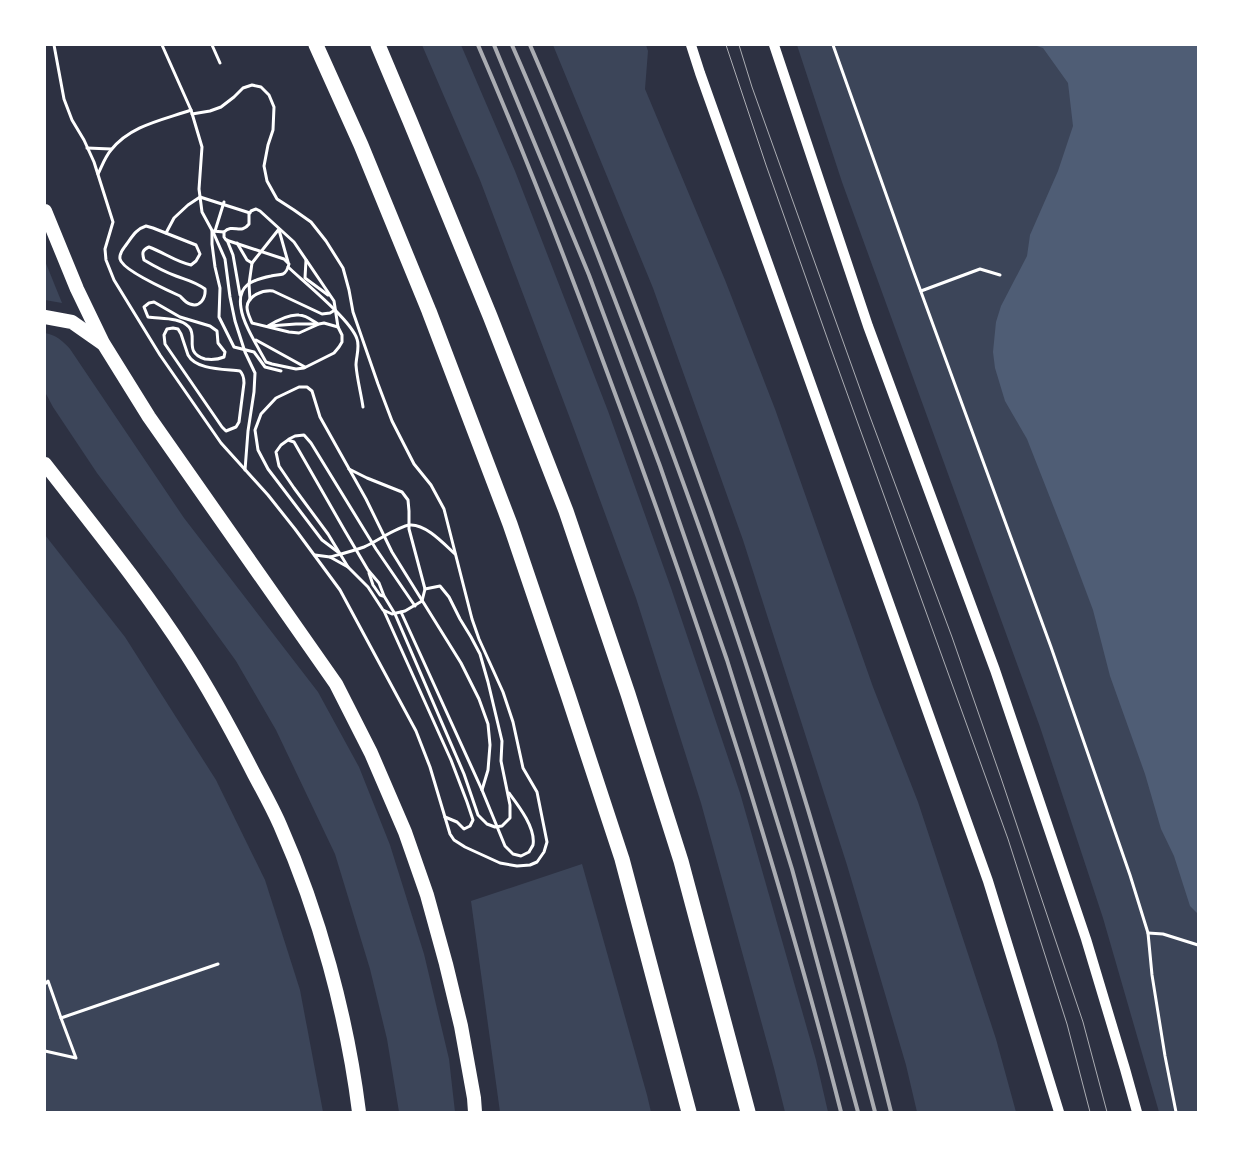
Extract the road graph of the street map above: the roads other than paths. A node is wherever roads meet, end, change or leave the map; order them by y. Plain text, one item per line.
1 (316, 45) edge
2 (378, 45) edge
3 (691, 45) edge
4 (774, 45) edge
5 (45, 212) edge
6 (45, 317) edge
7 (103, 343) junction
8 (45, 464) edge
9 (359, 1112) edge
10 (475, 1112) edge
11 (689, 1112) edge
12 (748, 1112) edge
13 (1059, 1112) edge
14 (1137, 1112) edge

1 - 11 highway
2 - 12 highway
3 - 13 main road
4 - 14 main road
5 - 7 highway
6 - 7 highway
7 - 10 highway
8 - 9 highway

